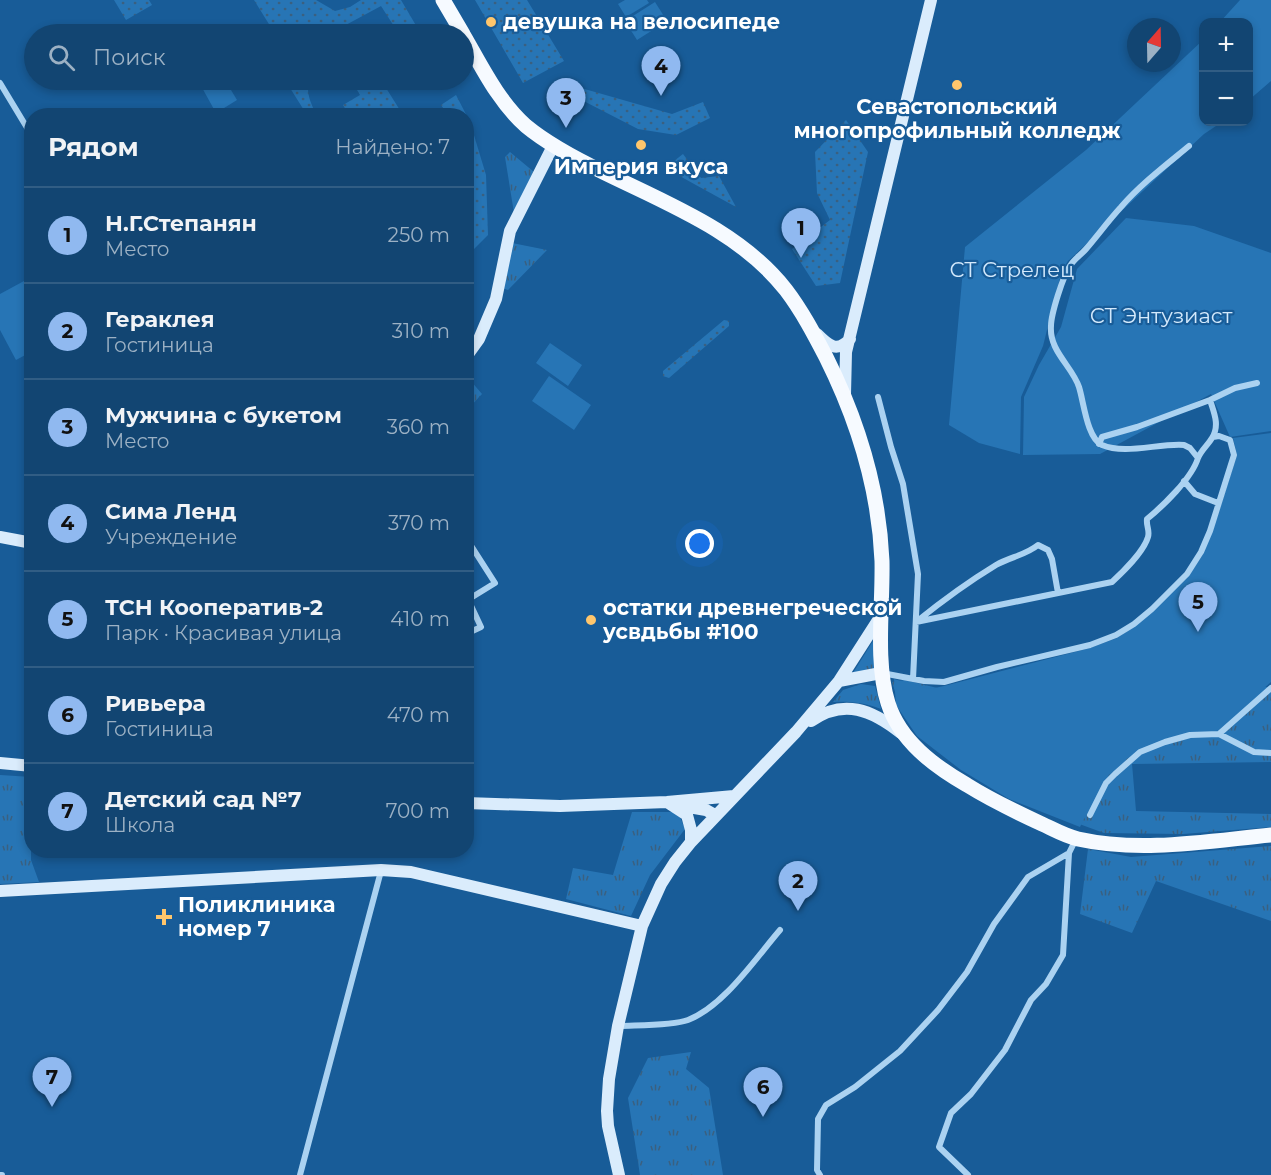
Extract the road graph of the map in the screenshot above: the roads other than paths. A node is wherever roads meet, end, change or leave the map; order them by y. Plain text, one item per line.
1 (443, 0) edge
2 (931, 0) edge
3 (457, 24) edge
4 (474, 53) edge
5 (0, 83) edge
6 (24, 123) edge
7 (553, 146) junction
8 (1189, 146) dead end
9 (812, 330) junction
10 (850, 339) junction
11 (474, 346) edge
12 (846, 352) junction
13 (831, 368) junction
14 (1257, 383) dead end
15 (844, 395) junction
16 (878, 397) dead end
17 (1210, 400) junction
18 (1213, 437) junction
19 (1099, 444) junction
20 (1198, 458) junction
21 (1184, 481) junction
22 (1218, 503) junction
23 (0, 537) edge
24 (24, 542) edge
25 (474, 550) edge
26 (1058, 593) junction
27 (474, 594) edge
28 (474, 611) edge
29 (883, 613) junction
30 (916, 622) junction
31 (474, 630) edge
32 (881, 673) junction
33 (913, 679) junction
34 (839, 681) junction
35 (1271, 688) edge
36 (796, 732) junction
37 (1219, 734) junction
38 (906, 737) junction
39 (1271, 753) edge
40 (0, 763) edge
41 (24, 765) edge
42 (734, 796) junction
43 (667, 802) junction
44 (474, 803) edge
45 (715, 815) junction
46 (1090, 816) dead end
47 (1068, 833) junction
48 (1271, 835) edge
49 (691, 842) junction
50 (1069, 853) junction
51 (381, 870) junction
52 (0, 891) edge
53 (642, 926) junction
54 (780, 930) dead end
55 (618, 1026) junction
56 (300, 1175) edge
57 (619, 1175) edge
58 (820, 1175) edge
59 (968, 1175) edge

1 - 3 main road
2 - 10 main road
4 - 7 main road
5 - 6 street
7 - 9 main road
7 - 11 main road
8 - 19 street
9 - 10 main road
9 - 13 main road
10 - 12 main road
12 - 13 main road
12 - 15 main road
13 - 15 main road
14 - 17 street
15 - 29 main road
16 - 30 street
17 - 18 street
17 - 19 street
18 - 20 street
18 - 22 street
19 - 20 street
20 - 21 street
21 - 22 street
21 - 26 street
22 - 33 street
23 - 24 main road
25 - 27 street
26 - 30 street
26 - 30 street
28 - 31 street
29 - 32 main road
29 - 34 main road
30 - 33 street
32 - 33 street
32 - 34 main road
32 - 38 main road
32 - 47 main road
34 - 36 main road
35 - 37 street
36 - 38 main road
36 - 42 main road
37 - 39 street
37 - 46 street
38 - 47 main road
40 - 41 main road
42 - 43 main road
42 - 45 main road
43 - 44 main road
43 - 45 main road
43 - 49 main road
45 - 49 main road
47 - 48 main road
47 - 50 street
49 - 53 main road
50 - 58 street
50 - 59 street
51 - 52 main road
51 - 53 main road
51 - 56 street
53 - 55 main road
54 - 55 street
55 - 57 main road

